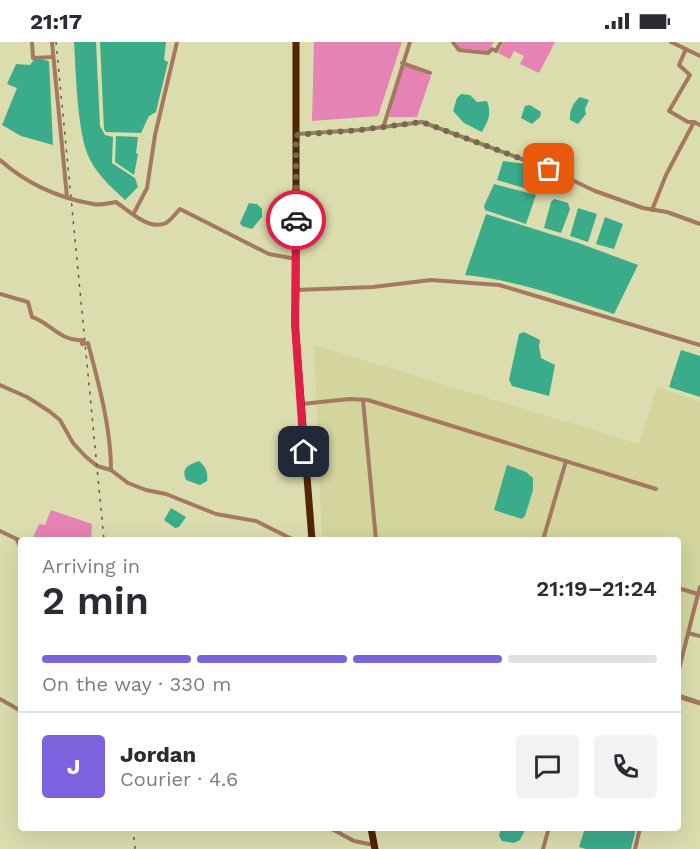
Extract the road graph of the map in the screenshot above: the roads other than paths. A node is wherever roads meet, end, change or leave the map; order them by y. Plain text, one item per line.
1 (32, 42) edge
2 (52, 42) edge
3 (177, 42) edge
4 (296, 42) edge
5 (410, 42) edge
6 (453, 42) edge
7 (501, 42) edge
8 (671, 42) edge
9 (686, 49) junction
10 (700, 56) edge
11 (53, 57) junction
12 (402, 63) junction
13 (430, 73) dead end
14 (694, 122) junction
15 (700, 125) edge
16 (383, 128) junction
17 (296, 135) junction
18 (0, 160) edge
19 (67, 197) junction
20 (652, 210) junction
21 (134, 213) junction
22 (700, 224) edge
23 (296, 259) junction
24 (296, 290) junction
25 (0, 294) edge
26 (700, 345) edge
27 (0, 385) edge
28 (363, 400) junction
29 (301, 405) junction
30 (566, 461) junction
31 (111, 471) junction
32 (656, 489) dead end
33 (0, 531) edge
34 (288, 537) edge
35 (312, 537) edge
36 (376, 537) edge
37 (544, 537) edge
38 (18, 540) edge
39 (700, 588) edge
40 (681, 589) edge
41 (698, 594) junction
42 (698, 602) edge
43 (688, 633) junction
44 (700, 636) edge
45 (681, 661) edge
46 (681, 696) edge
47 (0, 699) edge
48 (700, 702) edge
49 (18, 709) edge
50 (336, 831) edge
51 (371, 831) edge
52 (549, 831) dead end
53 (639, 831) edge
54 (375, 847) edge
55 (543, 849) edge
56 (635, 849) edge

1 - 11 street
2 - 11 street
3 - 21 street
4 - 17 highway
5 - 12 street
6 - 7 street
8 - 9 street
9 - 10 street
9 - 14 street
11 - 19 street
12 - 13 street
12 - 16 street
14 - 15 street
14 - 20 street
16 - 17 street
16 - 20 street
17 - 23 highway
18 - 19 street
19 - 21 street
20 - 22 street
21 - 23 street
23 - 24 highway
24 - 26 street
24 - 29 highway
25 - 31 street
27 - 31 street
28 - 29 street
28 - 30 street
28 - 36 street
29 - 35 highway
30 - 32 street
30 - 37 street
31 - 34 street
33 - 38 street
39 - 41 street
40 - 41 street
41 - 42 street
42 - 43 street
43 - 44 street
43 - 45 street
46 - 48 street
47 - 49 street
50 - 54 street
51 - 54 highway
52 - 55 street
53 - 56 street

